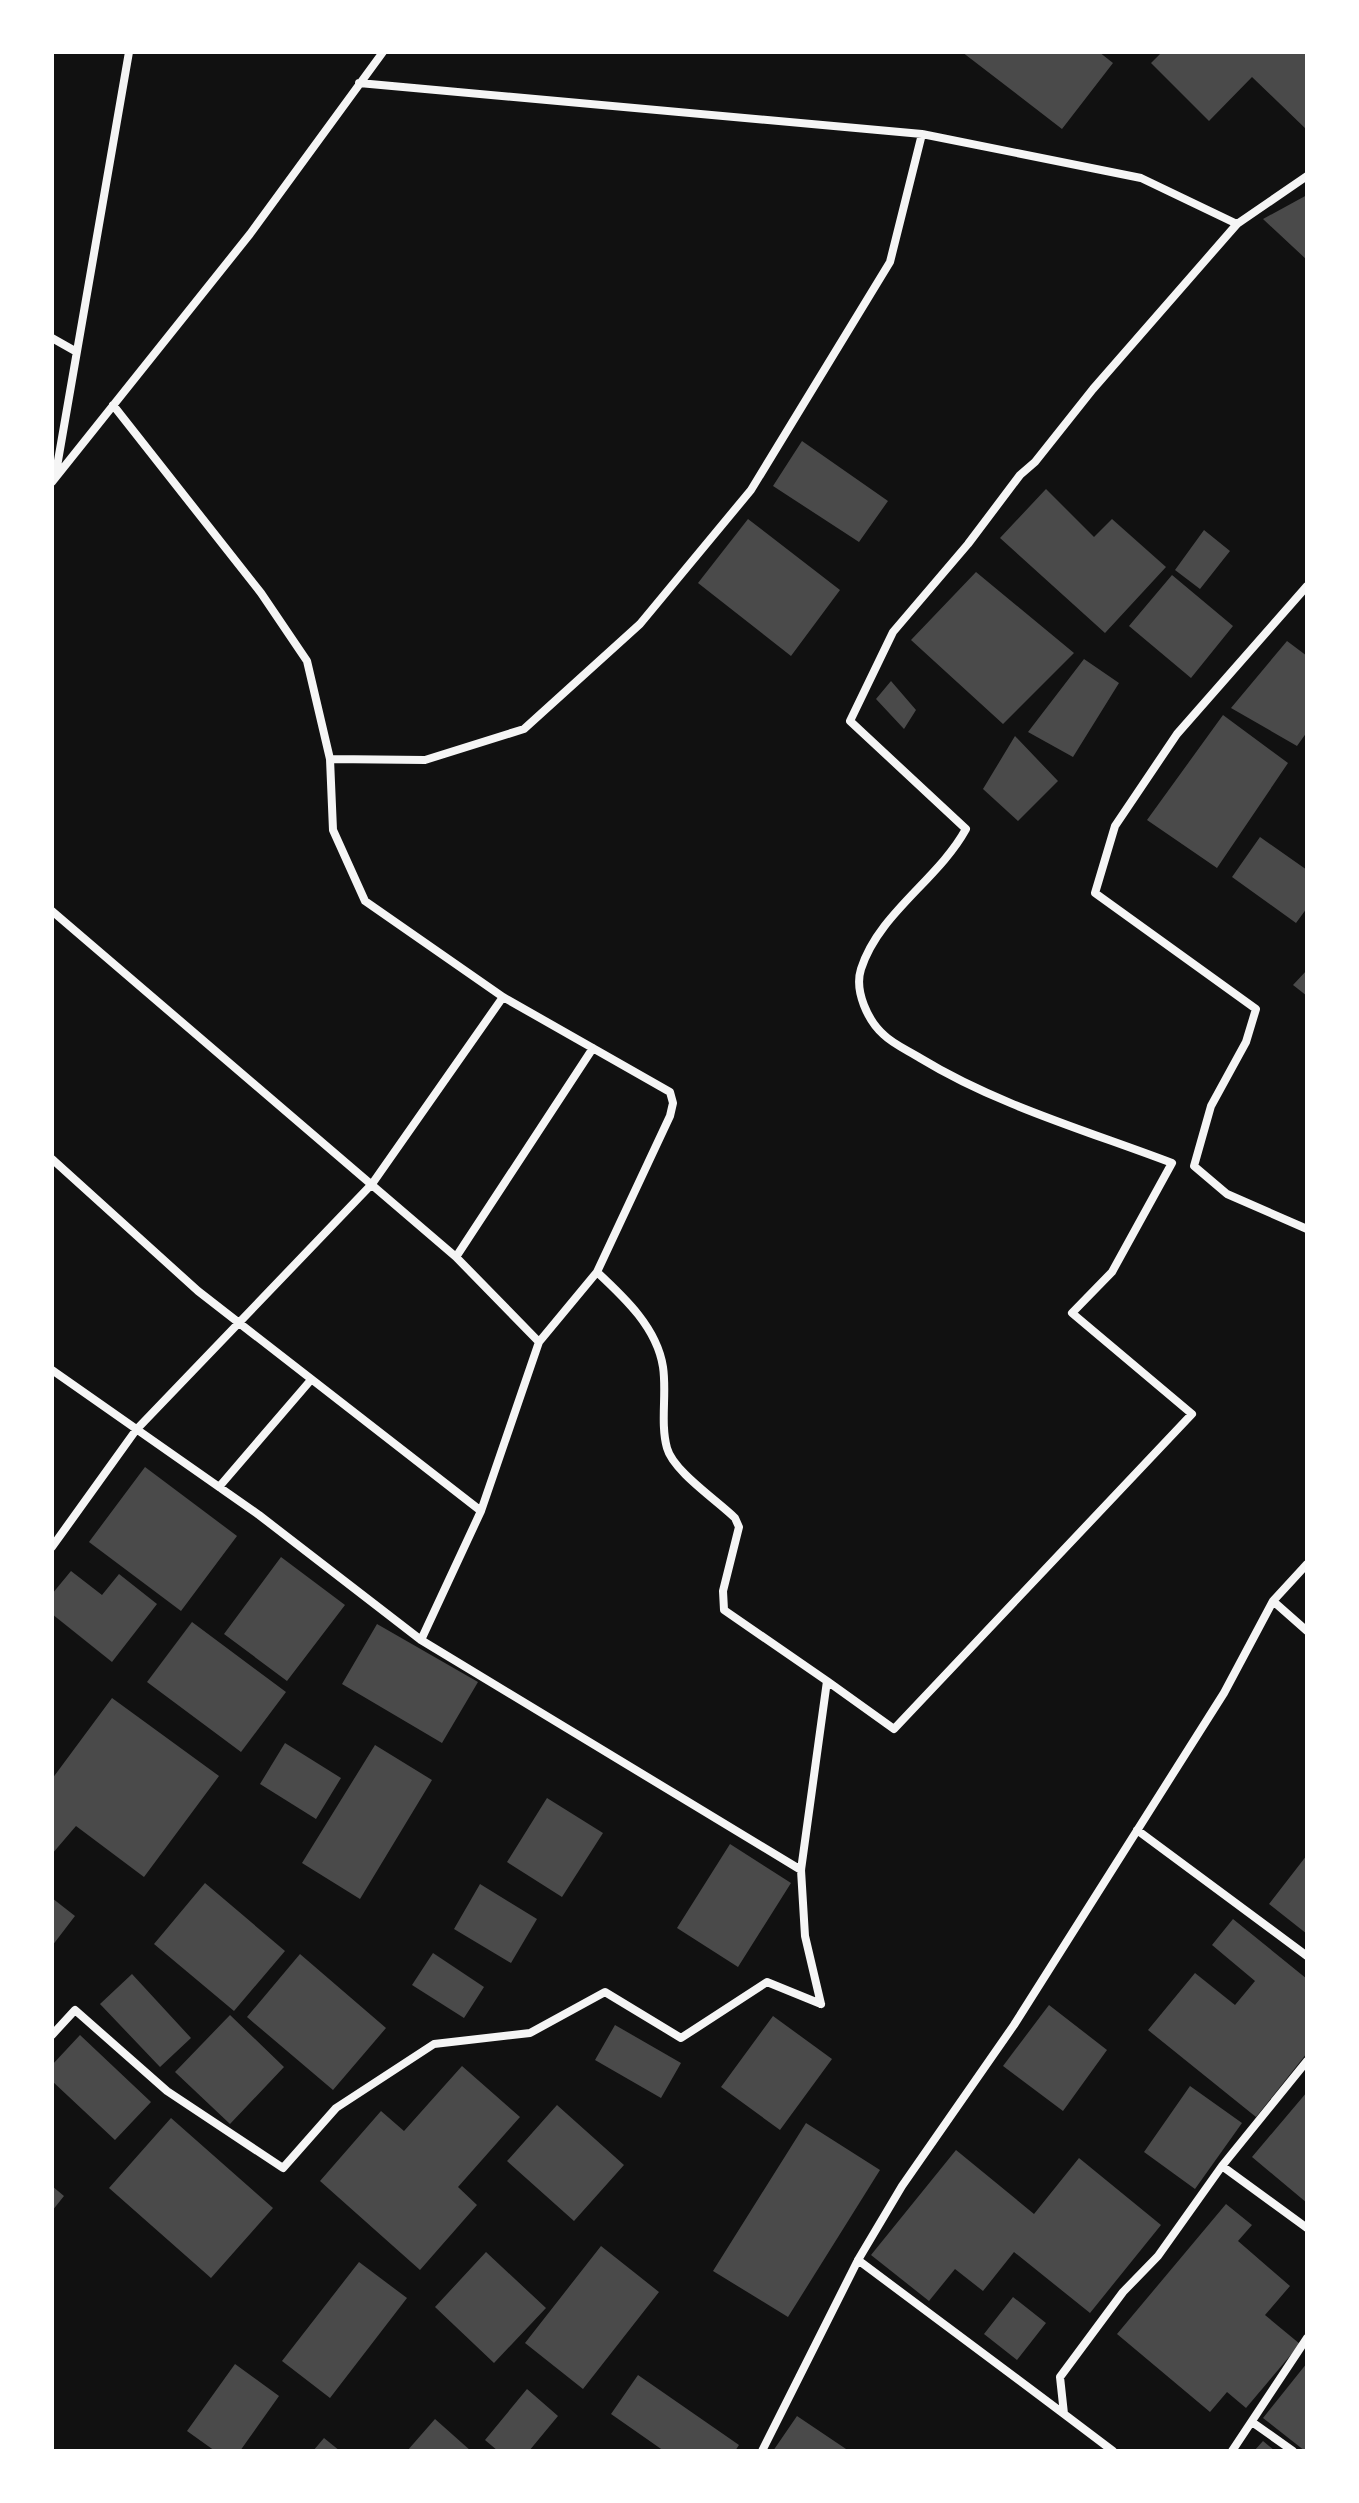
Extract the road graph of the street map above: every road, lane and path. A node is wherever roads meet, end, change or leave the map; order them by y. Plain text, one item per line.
1 (129, 52) edge
2 (383, 52) edge
3 (359, 83) junction
4 (922, 134) junction
5 (1307, 176) edge
6 (1237, 224) junction
7 (52, 338) edge
8 (75, 351) junction
9 (113, 405) junction
10 (53, 481) edge
11 (1307, 586) edge
12 (330, 759) junction
13 (52, 911) edge
14 (503, 997) junction
15 (593, 1048) junction
16 (52, 1159) edge
17 (372, 1184) junction
18 (1307, 1229) edge
19 (456, 1257) junction
20 (597, 1272) junction
21 (238, 1323) junction
22 (539, 1342) junction
23 (52, 1370) edge
24 (310, 1381) junction
25 (136, 1430) junction
26 (219, 1487) junction
27 (481, 1511) junction
28 (52, 1547) edge
29 (1307, 1564) edge
30 (1273, 1601) junction
31 (1307, 1631) edge
32 (421, 1640) junction
33 (827, 1681) junction
34 (1137, 1830) junction
35 (801, 1870) junction
36 (1307, 1956) edge
37 (52, 2035) edge
38 (1307, 2061) edge
39 (1222, 2166) junction
40 (1307, 2228) edge
41 (858, 2260) junction
42 (1307, 2338) edge
43 (1064, 2414) junction
44 (1252, 2422) junction
45 (762, 2451) edge
46 (1113, 2451) edge
47 (1232, 2451) edge
48 (1293, 2451) edge

1 - 8 street
2 - 3 street
3 - 4 street
3 - 9 street
4 - 6 street
4 - 12 street
5 - 6 street
6 - 33 street
7 - 8 street
8 - 10 street
9 - 10 street
9 - 12 street
11 - 18 street
12 - 14 street
13 - 17 street
14 - 15 street
14 - 17 street
15 - 19 street
15 - 20 street
16 - 21 street
17 - 19 street
17 - 21 street
19 - 22 street
20 - 22 street
20 - 33 street
21 - 24 street
21 - 25 street
22 - 27 street
23 - 25 street
24 - 26 street
24 - 27 street
25 - 26 street
25 - 28 street
26 - 32 street
27 - 32 street
29 - 30 street
30 - 31 street
30 - 34 street
32 - 35 street
33 - 35 street
34 - 36 street
34 - 41 street
35 - 37 street
38 - 39 street
39 - 40 street
39 - 43 street
41 - 43 street
41 - 45 street
42 - 44 street
43 - 46 street
44 - 47 street
44 - 48 street

